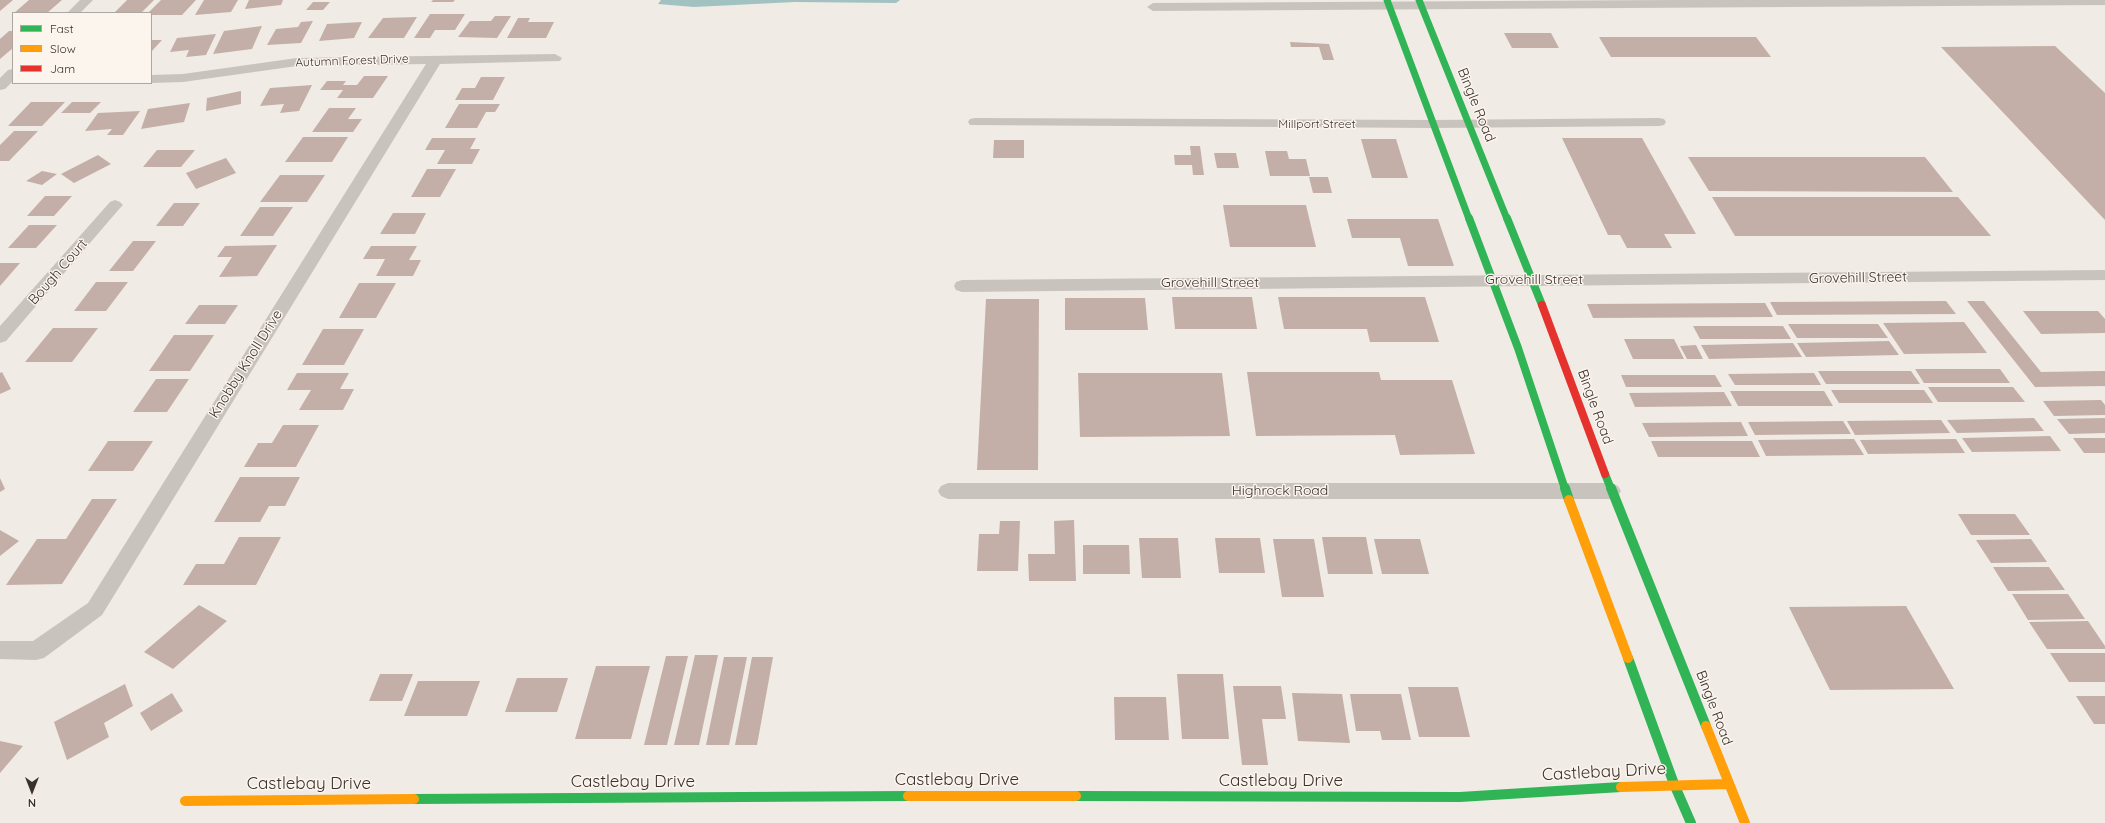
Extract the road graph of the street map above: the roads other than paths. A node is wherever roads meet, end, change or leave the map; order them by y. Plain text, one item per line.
1 (87, 0) edge
2 (2104, 1) edge
3 (1388, 2) edge
4 (1420, 2) edge
5 (1153, 7) dead end
6 (75, 12) edge
7 (554, 58) dead end
8 (436, 59) junction
9 (12, 73) edge
10 (152, 78) edge
11 (4, 83) edge
12 (975, 122) dead end
13 (1659, 122) dead end
14 (1433, 124) junction
15 (1468, 124) junction
16 (115, 205) dead end
17 (2105, 275) edge
18 (1493, 280) junction
19 (1533, 281) junction
20 (962, 286) dead end
21 (0, 337) edge
22 (948, 491) dead end
23 (1566, 491) junction
24 (1611, 491) junction
25 (0, 650) edge
26 (1674, 784) junction
27 (1729, 784) junction
28 (185, 801) dead end
29 (1691, 823) edge
30 (1745, 823) edge

1 - 6 street
2 - 4 street
3 - 4 street
3 - 5 street
3 - 14 main road
4 - 15 main road, Bingle Road
7 - 8 street, Autumn Forest Drive
8 - 10 street, Autumn Forest Drive
8 - 25 street, Knobby Knoll Drive
9 - 11 street
12 - 14 street, Millport Street
13 - 15 street, Millport Street
14 - 15 street, Millport Street
14 - 18 main road
15 - 19 main road, Bingle Road
16 - 21 street, Bough Court
17 - 19 street, Grovehill Street
18 - 19 street, Grovehill Street
18 - 20 street, Grovehill Street
18 - 23 main road
19 - 24 main road, Bingle Road
22 - 23 street, Highrock Road
23 - 24 street, Highrock Road
23 - 26 main road
24 - 27 main road, Bingle Road
26 - 27 main road, Castlebay Drive
26 - 28 main road, Castlebay Drive
26 - 29 main road
27 - 30 main road, Bingle Road

